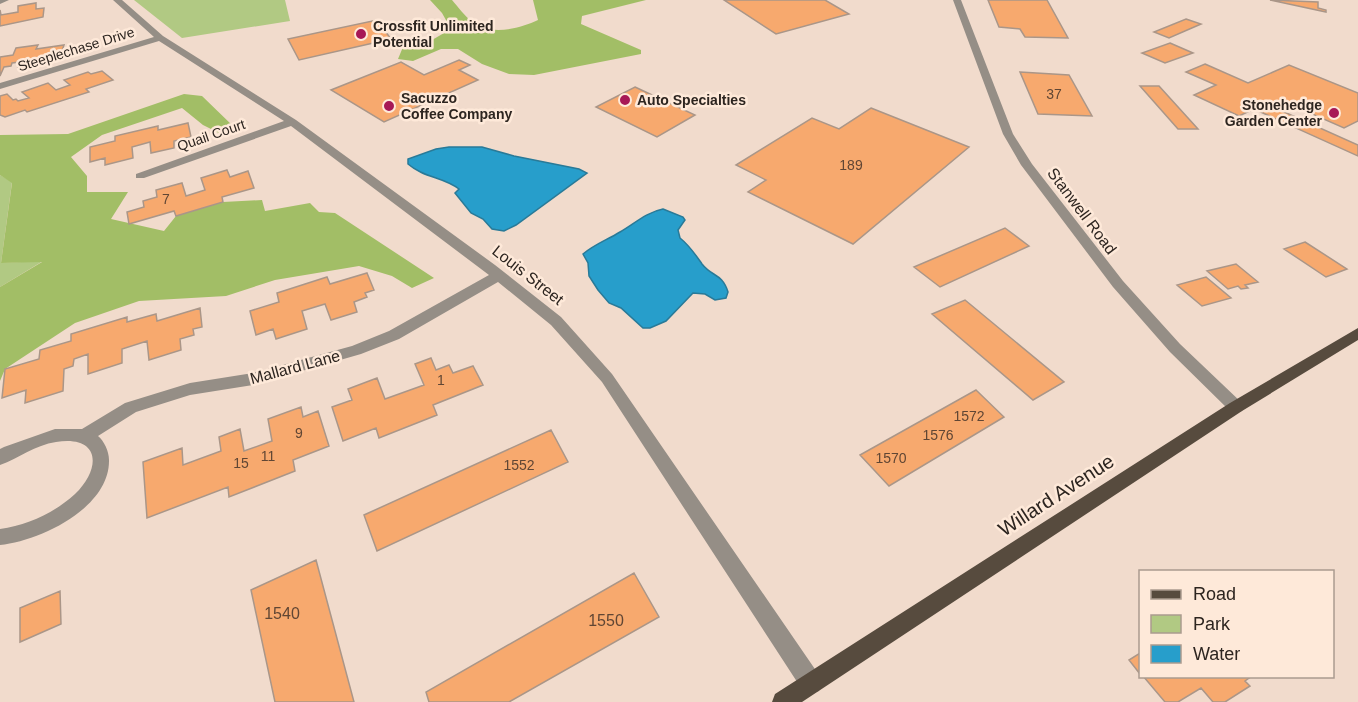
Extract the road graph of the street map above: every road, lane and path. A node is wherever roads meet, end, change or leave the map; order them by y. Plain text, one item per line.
1 (5, 0) edge
2 (117, 0) edge
3 (957, 0) edge
4 (0, 1) edge
5 (160, 38) junction
6 (0, 86) edge
7 (292, 122) junction
8 (140, 176) dead end
9 (499, 275) junction
10 (1358, 333) edge
11 (1236, 406) junction
12 (84, 436) junction
13 (0, 458) edge
14 (0, 537) edge
15 (811, 683) junction
16 (783, 702) edge

1 - 4 street
2 - 5 street, Louis Street
3 - 11 street, Stanwell Road
5 - 6 street, Steeplechase Drive
5 - 7 street, Louis Street
7 - 8 street, Quail Court
7 - 9 street, Louis Street
9 - 12 street, Mallard Lane
9 - 15 street, Louis Street
10 - 11 main road, Willard Avenue
11 - 15 main road, Willard Avenue
12 - 13 street
12 - 14 street
15 - 16 main road, Willard Avenue

